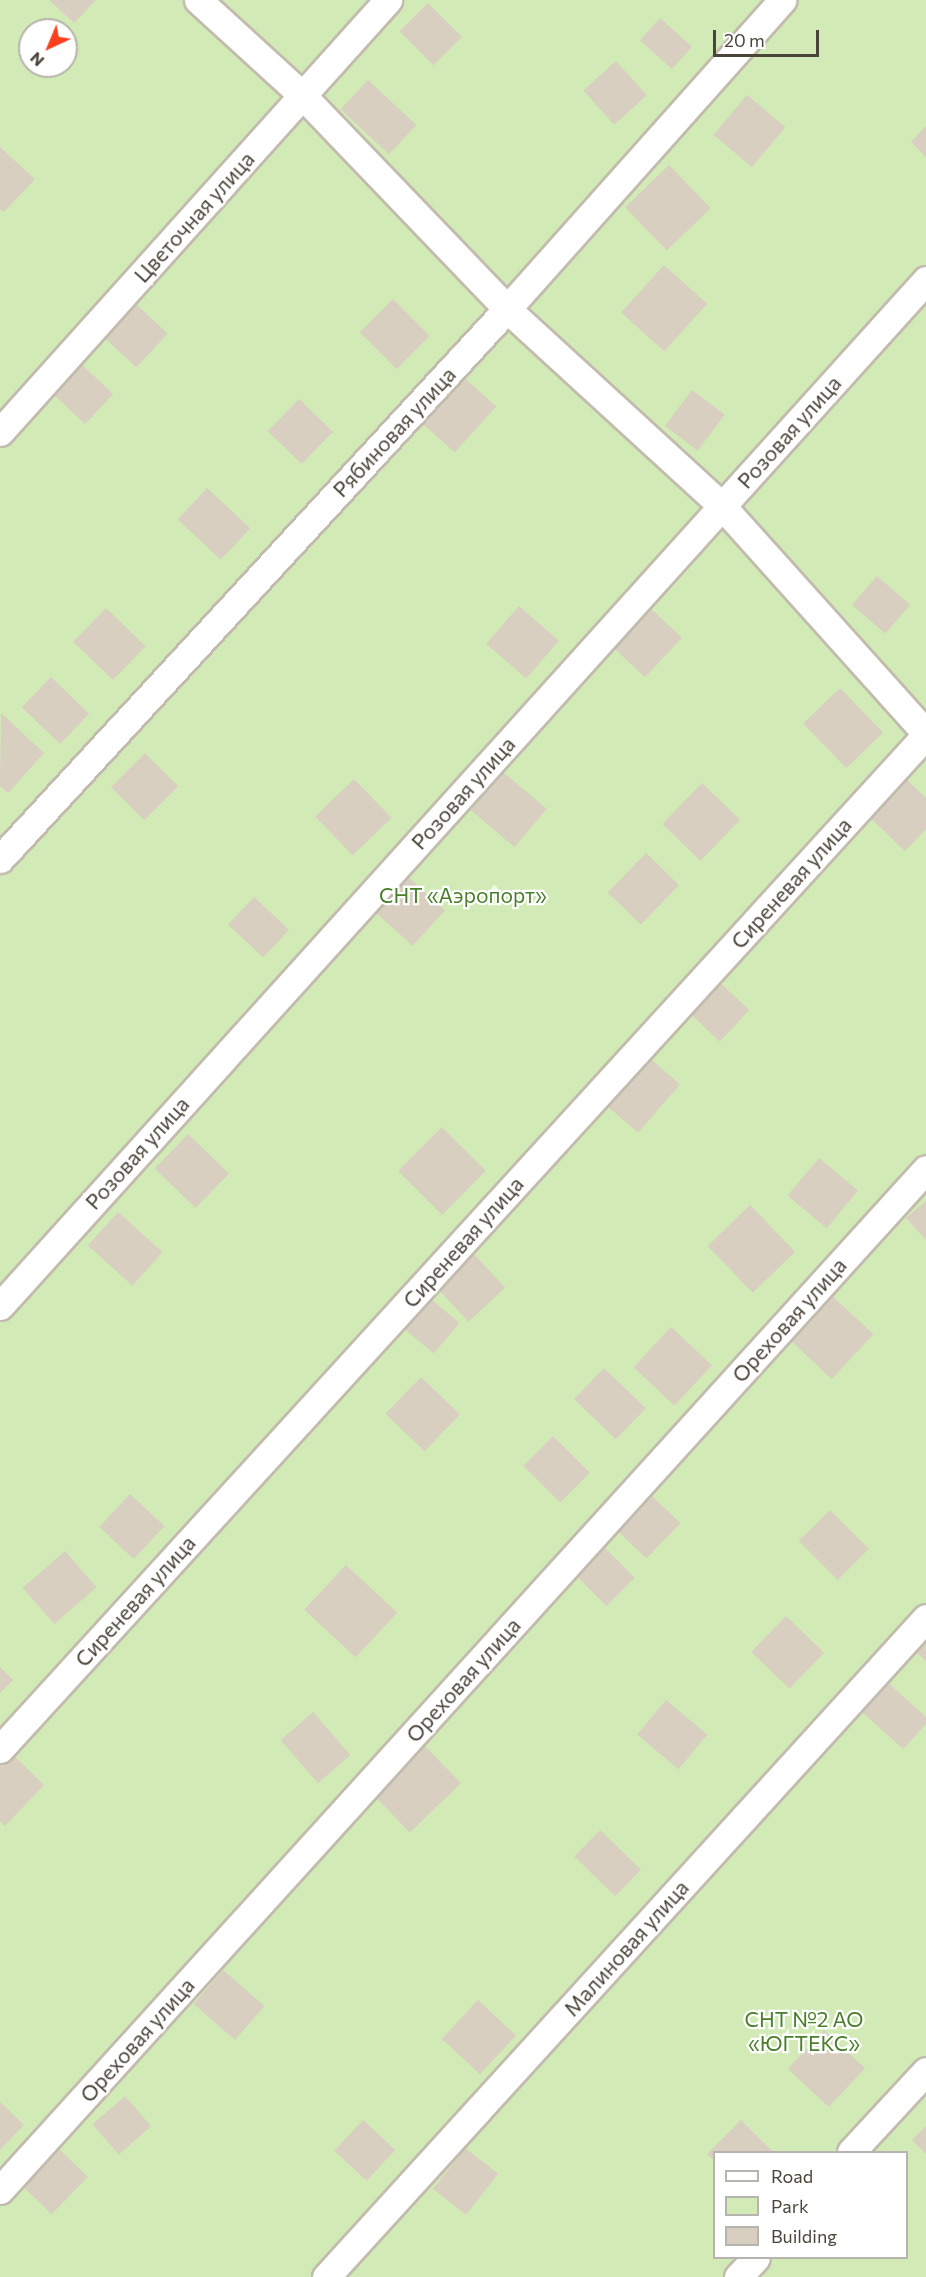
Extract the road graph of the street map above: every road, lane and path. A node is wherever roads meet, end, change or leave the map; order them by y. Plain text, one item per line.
1 (198, 0) edge
2 (388, 0) edge
3 (782, 0) edge
4 (303, 96) junction
5 (926, 280) edge
6 (507, 309) junction
7 (0, 432) edge
8 (722, 506) junction
9 (926, 734) edge
10 (0, 859) edge
11 (926, 1169) edge
12 (0, 1306) edge
13 (926, 1618) edge
14 (0, 1749) edge
15 (926, 2071) edge
16 (852, 2151) edge
17 (0, 2190) edge
18 (755, 2259) edge
19 (326, 2277) edge
20 (738, 2277) edge

1 - 4 street
2 - 4 street, Цветочная улица
3 - 6 street, Рябиновая улица
4 - 6 street
4 - 7 street, Цветочная улица
5 - 8 street, Розовая улица
6 - 8 street
6 - 10 street, Рябиновая улица
8 - 9 street
8 - 12 street, Розовая улица
9 - 14 street, Сиреневая улица
11 - 17 street, Ореховая улица
13 - 19 street, Малиновая улица
15 - 16 street
18 - 20 street

